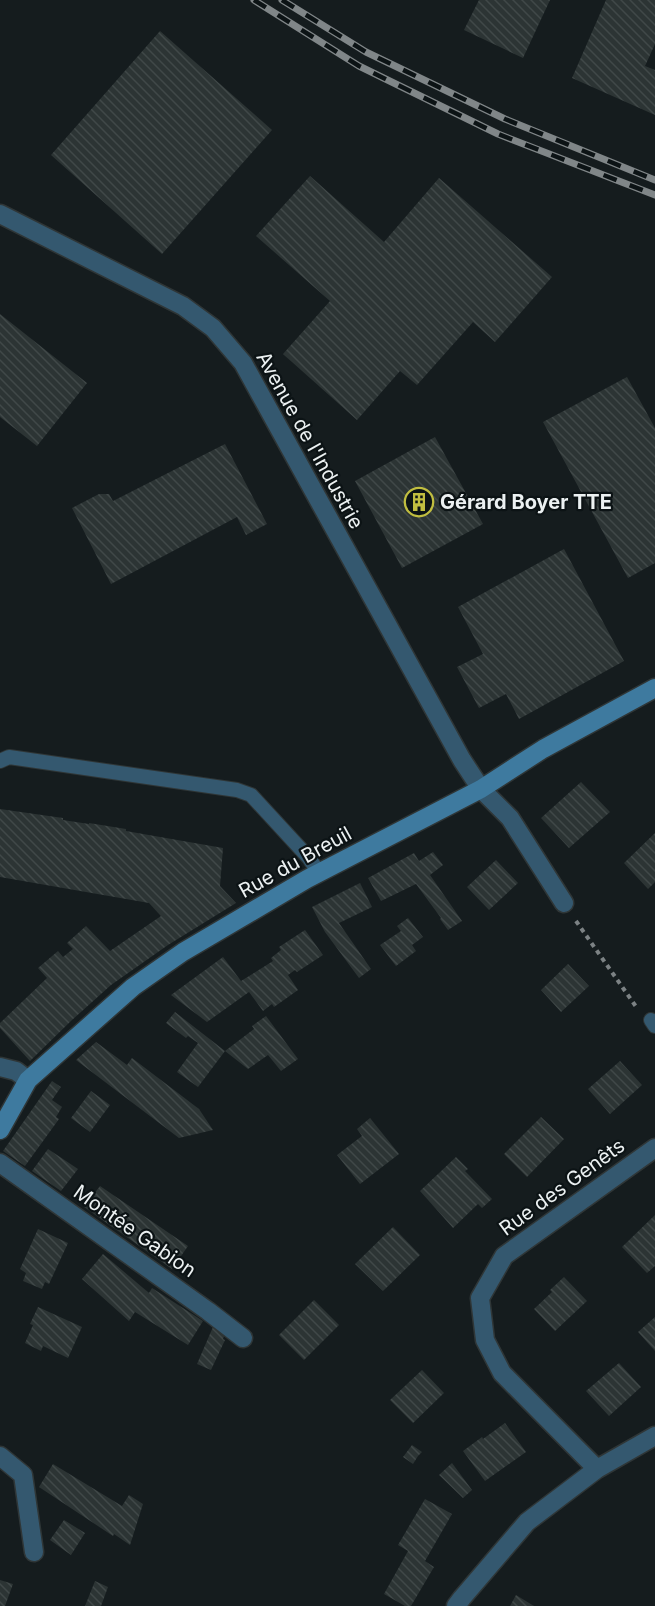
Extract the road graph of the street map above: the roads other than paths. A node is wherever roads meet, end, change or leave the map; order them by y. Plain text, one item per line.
1 (0, 214) edge
2 (655, 688) edge
3 (0, 761) edge
4 (481, 789) junction
5 (319, 873) junction
6 (564, 903) road end
7 (0, 1067) edge
8 (28, 1080) junction
9 (0, 1130) edge
10 (655, 1148) edge
11 (0, 1163) edge
12 (243, 1338) dead end
13 (655, 1436) edge
14 (0, 1456) edge
15 (597, 1469) junction
16 (34, 1552) dead end
17 (456, 1606) edge

1 - 4 street, Avenue de l'Industrie
2 - 4 street, Rue du Breuil
3 - 5 lane
4 - 5 street, Rue du Breuil
4 - 6 street, Avenue de l'Industrie
5 - 8 street, Rue du Breuil
7 - 8 street
8 - 9 street, Rue du Breuil
10 - 15 street, Rue des Genêts
11 - 12 street, Montée Gabion
13 - 15 street
14 - 16 street
15 - 17 street

